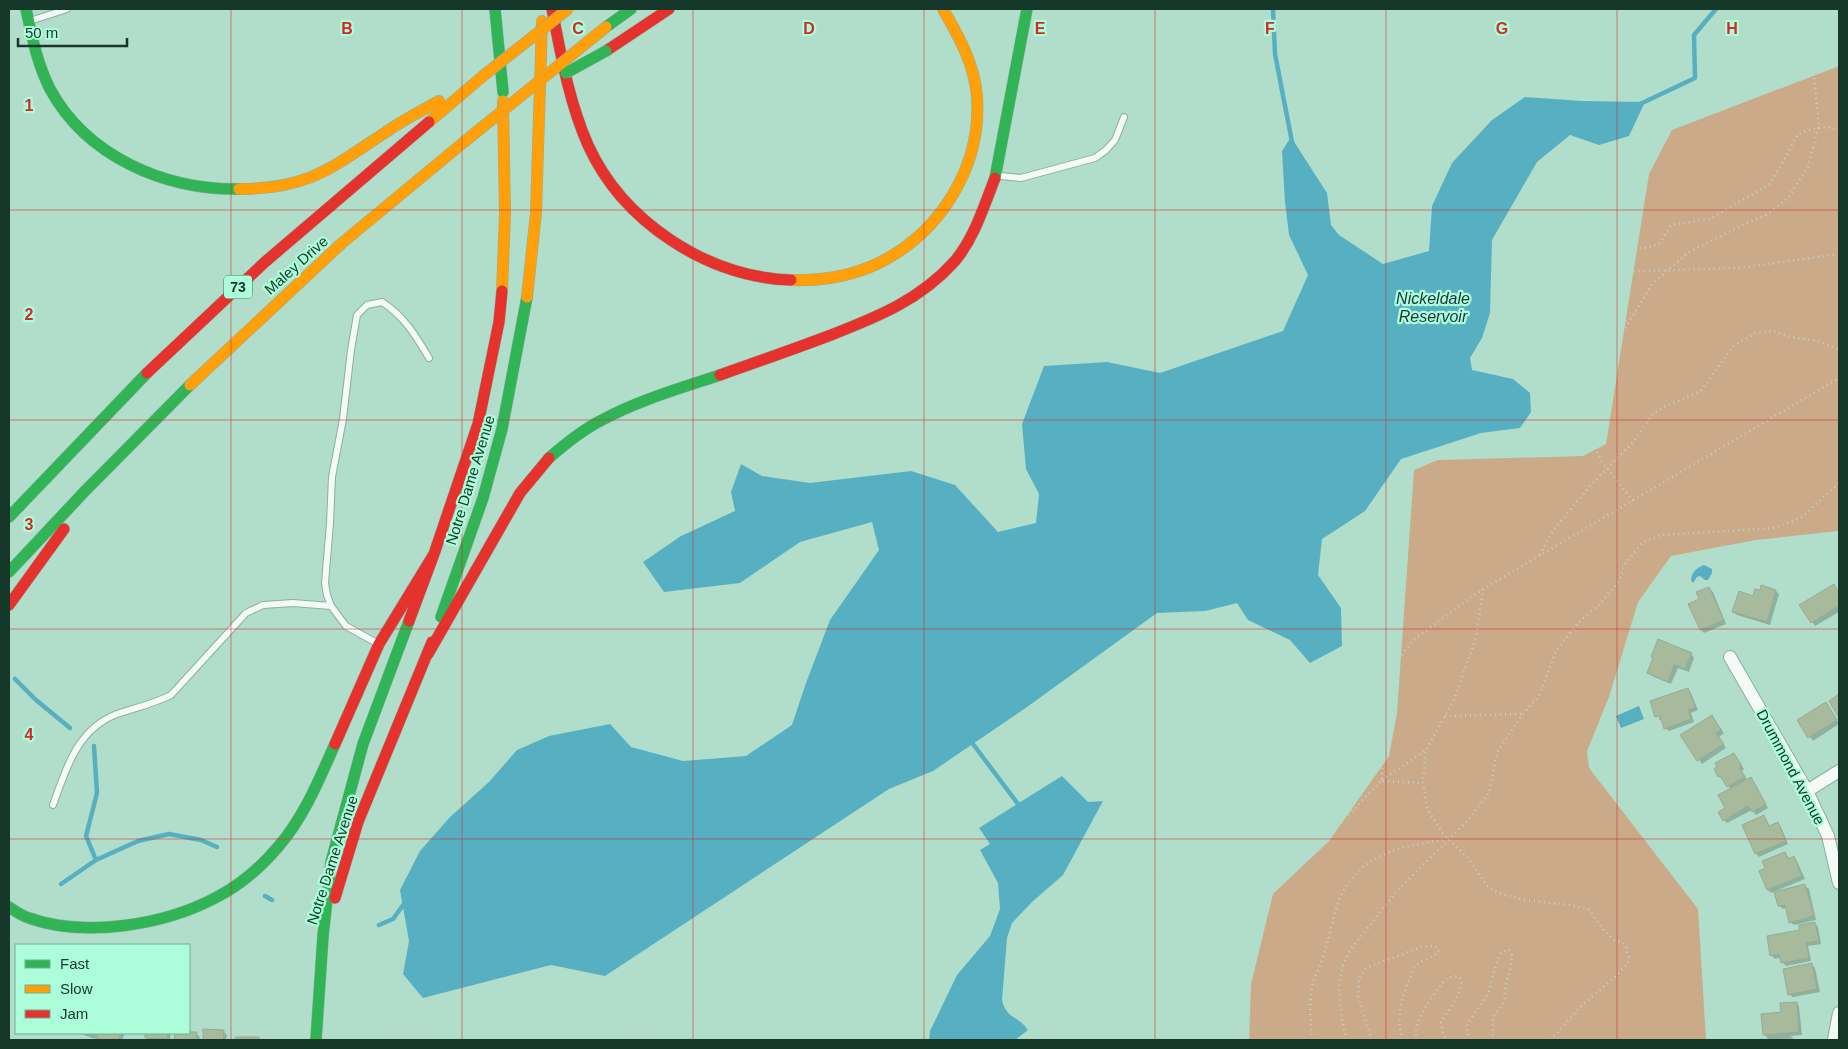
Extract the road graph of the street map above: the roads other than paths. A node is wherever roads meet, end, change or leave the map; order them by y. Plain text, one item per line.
1 (26, 9) edge
2 (67, 9) edge
3 (495, 9) edge
4 (504, 9) edge
5 (542, 9) edge
6 (552, 9) edge
7 (568, 9) edge
8 (631, 9) edge
9 (668, 9) edge
10 (943, 9) edge
11 (1027, 9) edge
12 (27, 22) junction
13 (483, 76) junction
14 (503, 92) junction
15 (519, 99) junction
16 (1124, 117) dead end
17 (996, 176) junction
18 (429, 358) dead end
19 (104, 468) junction
20 (9, 517) edge
21 (434, 554) junction
22 (9, 572) edge
23 (9, 605) edge
24 (331, 606) junction
25 (379, 644) junction
26 (428, 654) junction
27 (1730, 657) dead end
28 (1839, 771) edge
29 (1807, 791) junction
30 (53, 805) dead end
31 (1839, 883) edge
32 (9, 907) edge
33 (323, 936) junction
34 (1839, 1013) edge
35 (316, 1040) edge
36 (1834, 1040) edge

1 - 12 main road
2 - 12 lane
3 - 14 main road
4 - 14 main road, Notre Dame Avenue
5 - 26 main road, Notre Dame Avenue
6 - 10 main road
7 - 13 main road, Maley Drive / 73, bridge
8 - 15 main road, Maley Drive / 73, bridge
9 - 15 main road, bridge
11 - 17 main road
12 - 13 main road
13 - 20 main road, Maley Drive / 73
14 - 21 main road, Notre Dame Avenue
15 - 19 main road, Maley Drive / 73, bridge
16 - 17 lane
17 - 26 main road
18 - 24 lane
19 - 22 main road, Maley Drive / 73
19 - 23 main road
21 - 25 main road
21 - 33 main road, Notre Dame Avenue
24 - 25 lane
24 - 30 lane
25 - 32 main road
26 - 33 main road, Notre Dame Avenue
27 - 29 street, Drummond Avenue
28 - 29 street
29 - 31 street, Drummond Avenue
33 - 35 main road, Notre Dame Avenue
34 - 36 street

